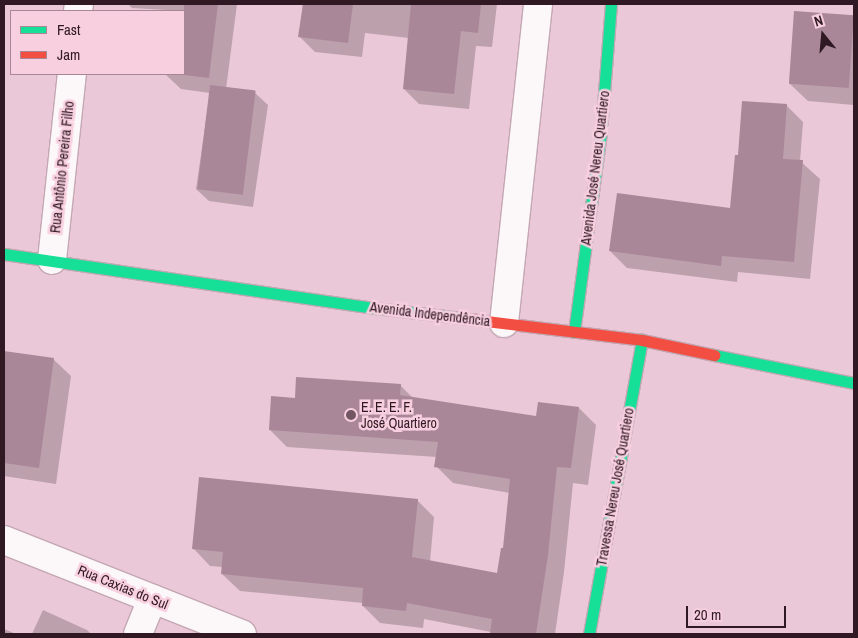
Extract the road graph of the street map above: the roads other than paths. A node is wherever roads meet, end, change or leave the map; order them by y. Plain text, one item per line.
1 (538, 4) edge
2 (611, 4) edge
3 (72, 75) edge
4 (4, 254) edge
5 (52, 260) junction
6 (504, 323) junction
7 (574, 332) junction
8 (642, 340) junction
9 (854, 383) edge
10 (4, 540) edge
11 (152, 599) junction
12 (138, 634) edge
13 (242, 634) edge
14 (589, 634) edge

1 - 6 street
2 - 7 street, Avenida José Nereu Quartiero
3 - 5 street, Rua Antônio Pereira Filho
4 - 5 street, Avenida Independência
5 - 6 street, Avenida Independência
6 - 7 street, Avenida Independência
7 - 8 street, Avenida Independência
8 - 9 street, Avenida Independência
8 - 14 street, Travessa Nereu José Quartiero
10 - 11 street, Rua Caxias do Sul
11 - 12 street
11 - 13 street, Rua Caxias do Sul

